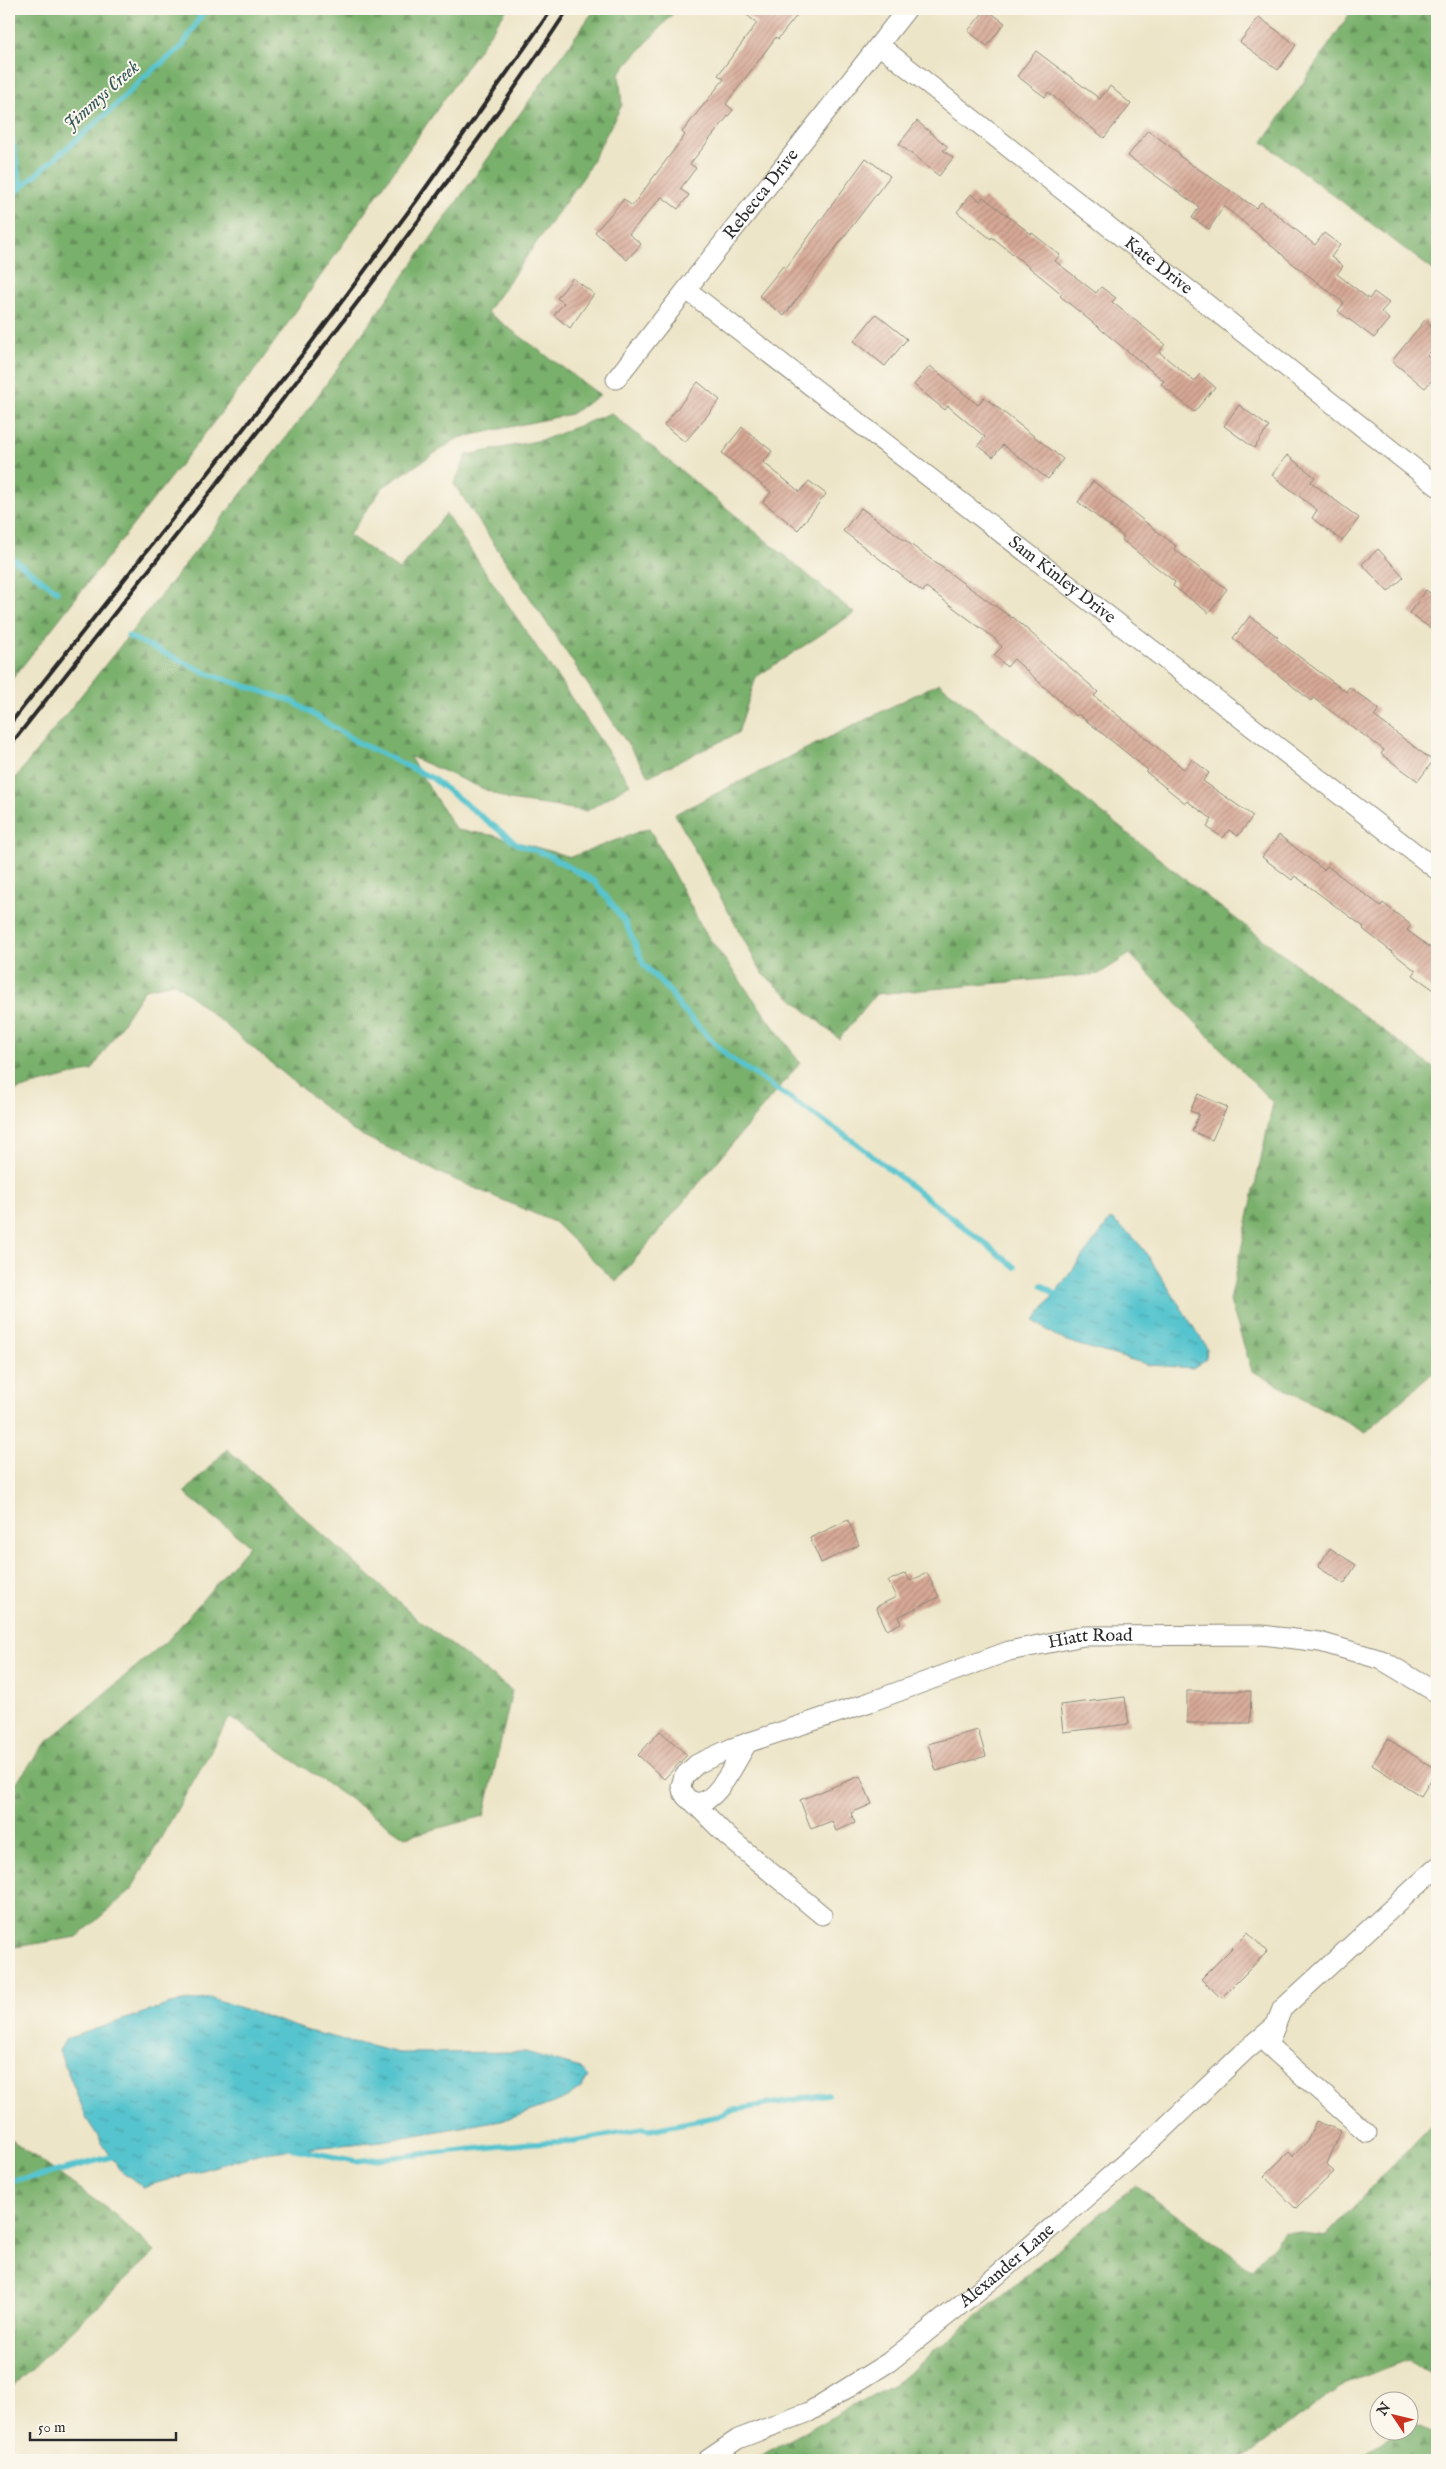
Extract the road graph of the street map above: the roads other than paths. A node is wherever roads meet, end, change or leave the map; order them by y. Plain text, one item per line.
1 (907, 9) edge
2 (879, 45) junction
3 (687, 290) junction
4 (616, 379) dead end
5 (1437, 486) edge
6 (1437, 870) edge
7 (1437, 1693) edge
8 (748, 1742) junction
9 (692, 1801) junction
10 (1437, 1867) edge
11 (822, 1915) dead end
12 (1276, 2025) junction
13 (1366, 2133) dead end
14 (707, 2460) edge

1 - 2 street, Rebecca Drive
2 - 3 street, Rebecca Drive
2 - 5 street, Kate Drive
3 - 4 street, Rebecca Drive
3 - 6 street, Sam Kinley Drive
7 - 8 street, Hiatt Road
8 - 9 street
8 - 9 street, Hiatt Road
9 - 11 street
10 - 12 street
12 - 13 street
12 - 14 street, Alexander Lane

